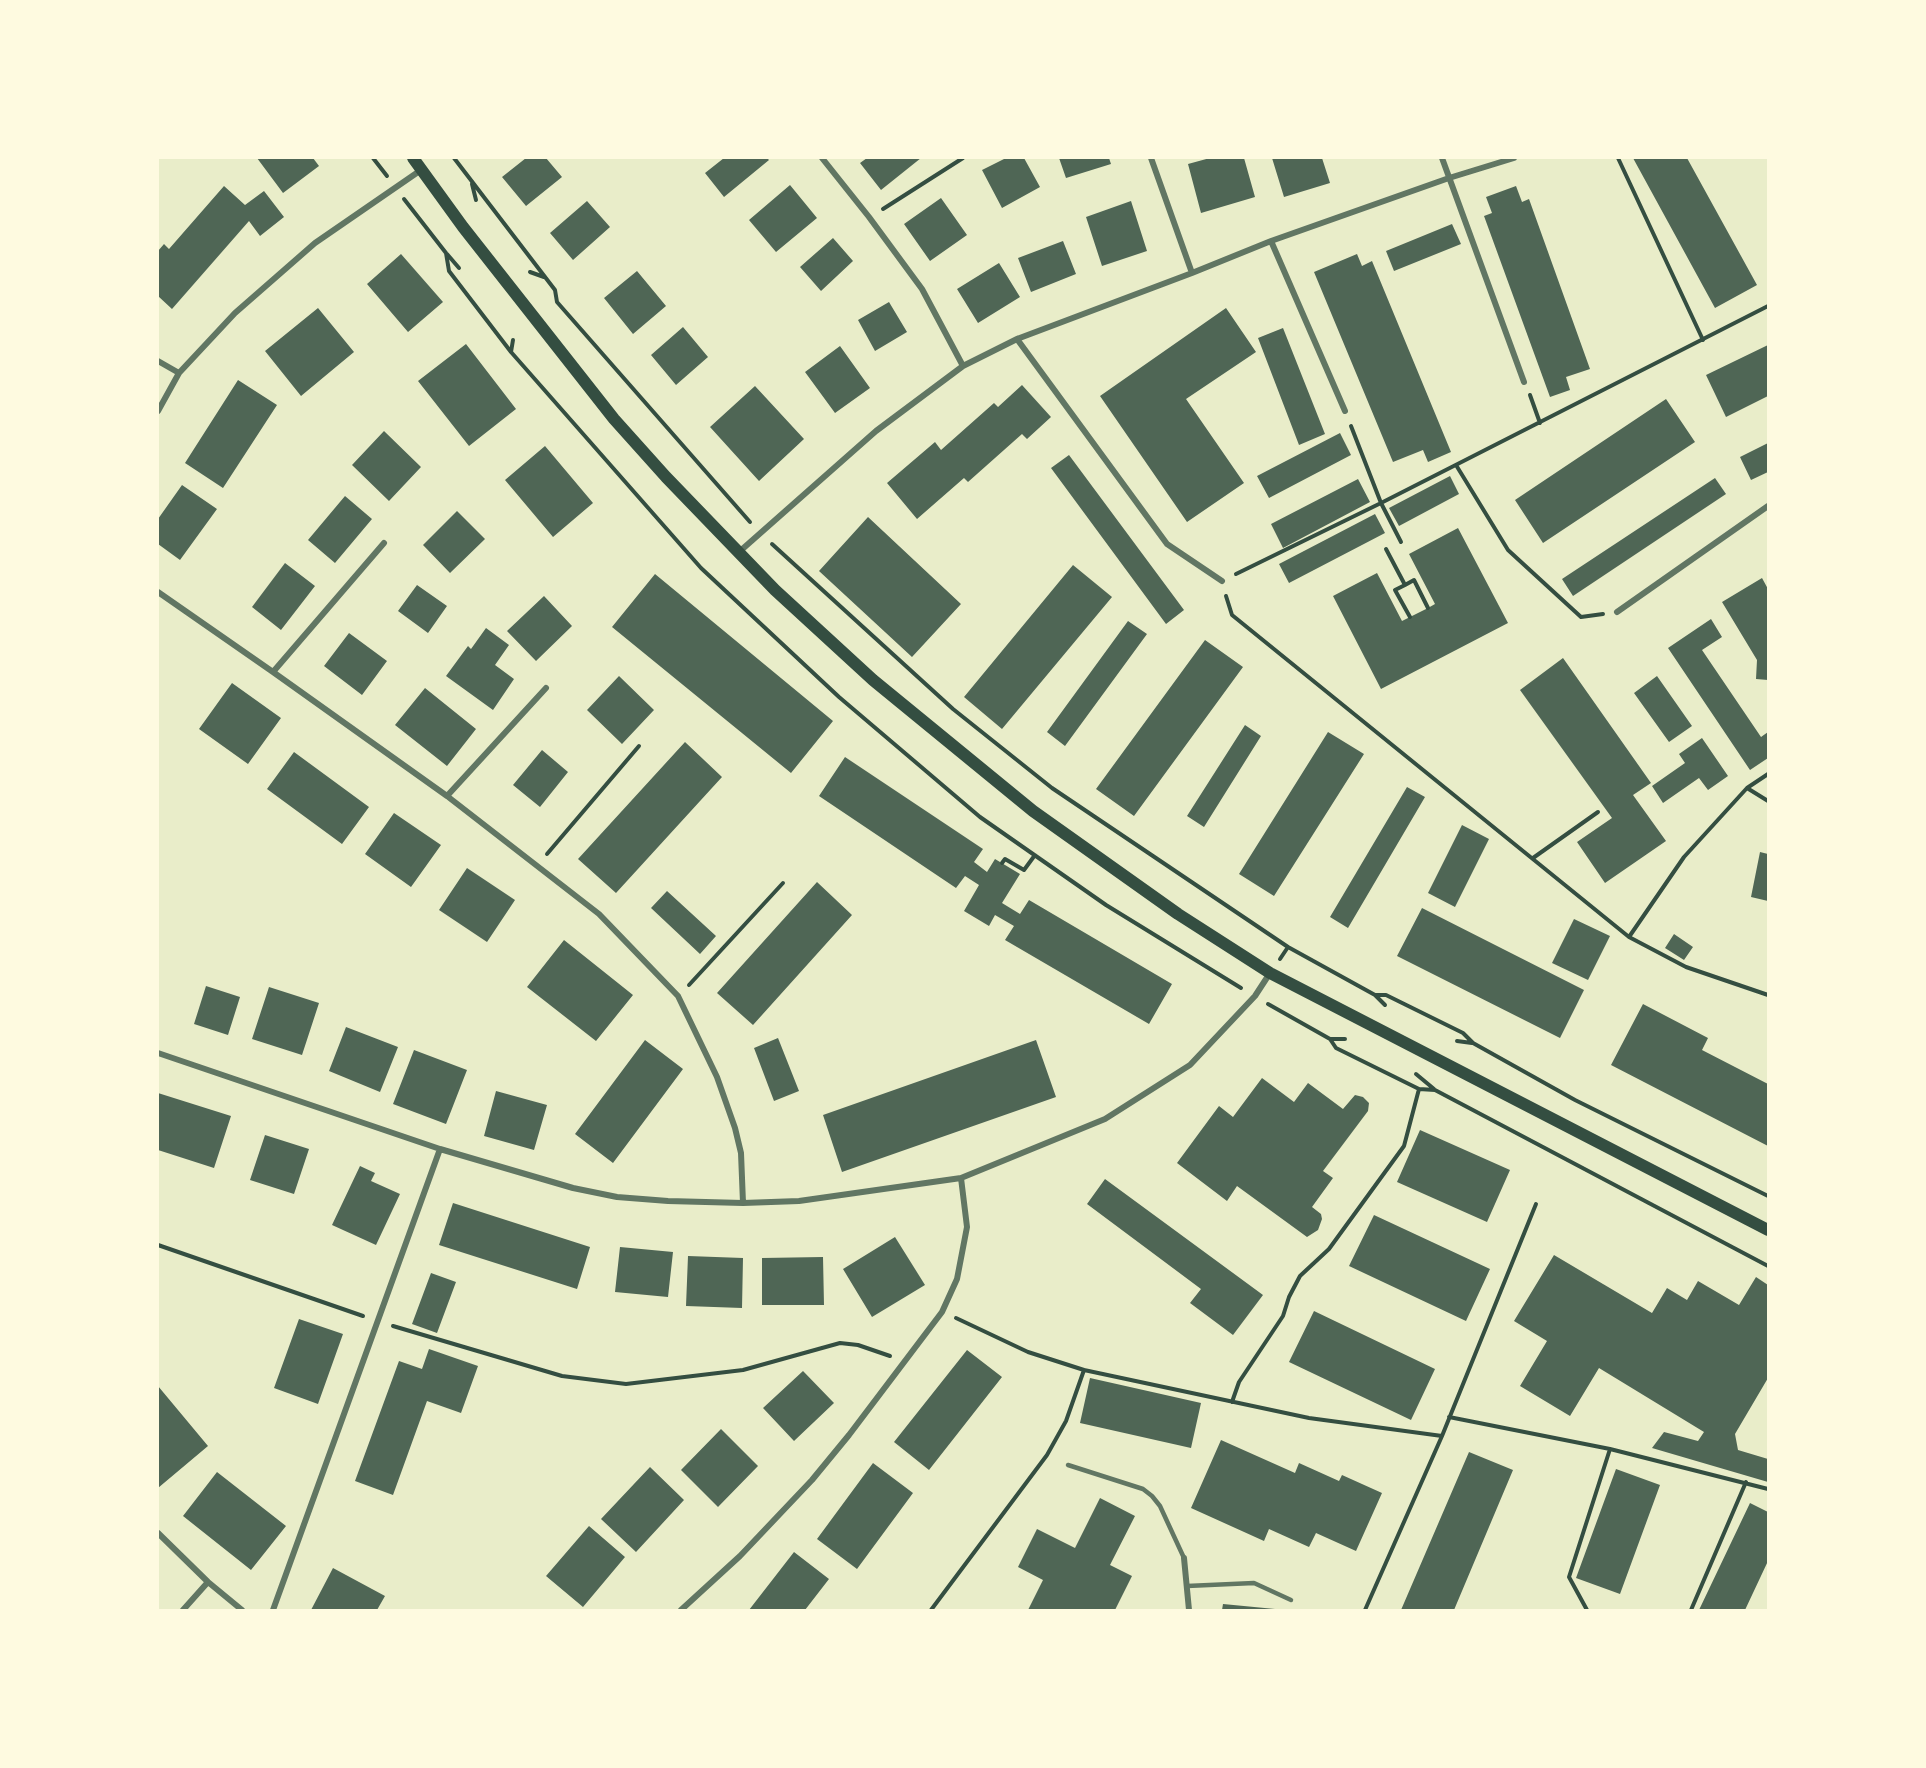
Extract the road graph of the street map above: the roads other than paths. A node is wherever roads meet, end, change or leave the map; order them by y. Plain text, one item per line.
1 (413, 158) edge
2 (822, 158) edge
3 (1151, 158) edge
4 (1442, 158) edge
5 (1514, 158) edge
6 (421, 170) junction
7 (1449, 178) junction
8 (1271, 241) junction
9 (1191, 273) junction
10 (1017, 339) junction
11 (158, 361) edge
12 (963, 366) junction
13 (179, 373) junction
14 (1524, 382) road end
15 (158, 411) edge
16 (1345, 411) road end
17 (1768, 506) edge
18 (384, 543) dead end
19 (738, 553) junction
20 (1222, 581) road end
21 (158, 592) edge
22 (1617, 612) road end
23 (273, 672) junction
24 (546, 688) dead end
25 (447, 796) junction
26 (1270, 973) junction
27 (158, 1053) edge
28 (440, 1149) junction
29 (961, 1178) junction
30 (742, 1203) junction
31 (1768, 1230) edge
32 (1068, 1465) dead end
33 (158, 1533) edge
34 (1184, 1558) joint
35 (208, 1582) junction
36 (1186, 1586) junction
37 (1291, 1600) dead end
38 (183, 1611) edge
39 (242, 1611) edge
40 (273, 1611) edge
41 (681, 1611) edge
42 (1189, 1611) edge

1 - 6 main road
2 - 12 street
3 - 9 street
4 - 7 street
5 - 7 street
6 - 13 street
6 - 19 main road
7 - 8 street
7 - 14 street
8 - 9 street
8 - 16 street
9 - 10 street
10 - 12 street
10 - 20 street
11 - 13 street
12 - 19 street
13 - 15 street
17 - 22 street
18 - 23 street
19 - 26 main road
21 - 23 street
23 - 25 street
24 - 25 street
25 - 30 street
26 - 29 street
26 - 31 main road
27 - 28 street
28 - 30 street
28 - 40 street
29 - 30 street
29 - 41 street
32 - 34 lane
33 - 35 street
34 - 36 street
35 - 38 street
35 - 39 street
36 - 37 lane
36 - 42 street

